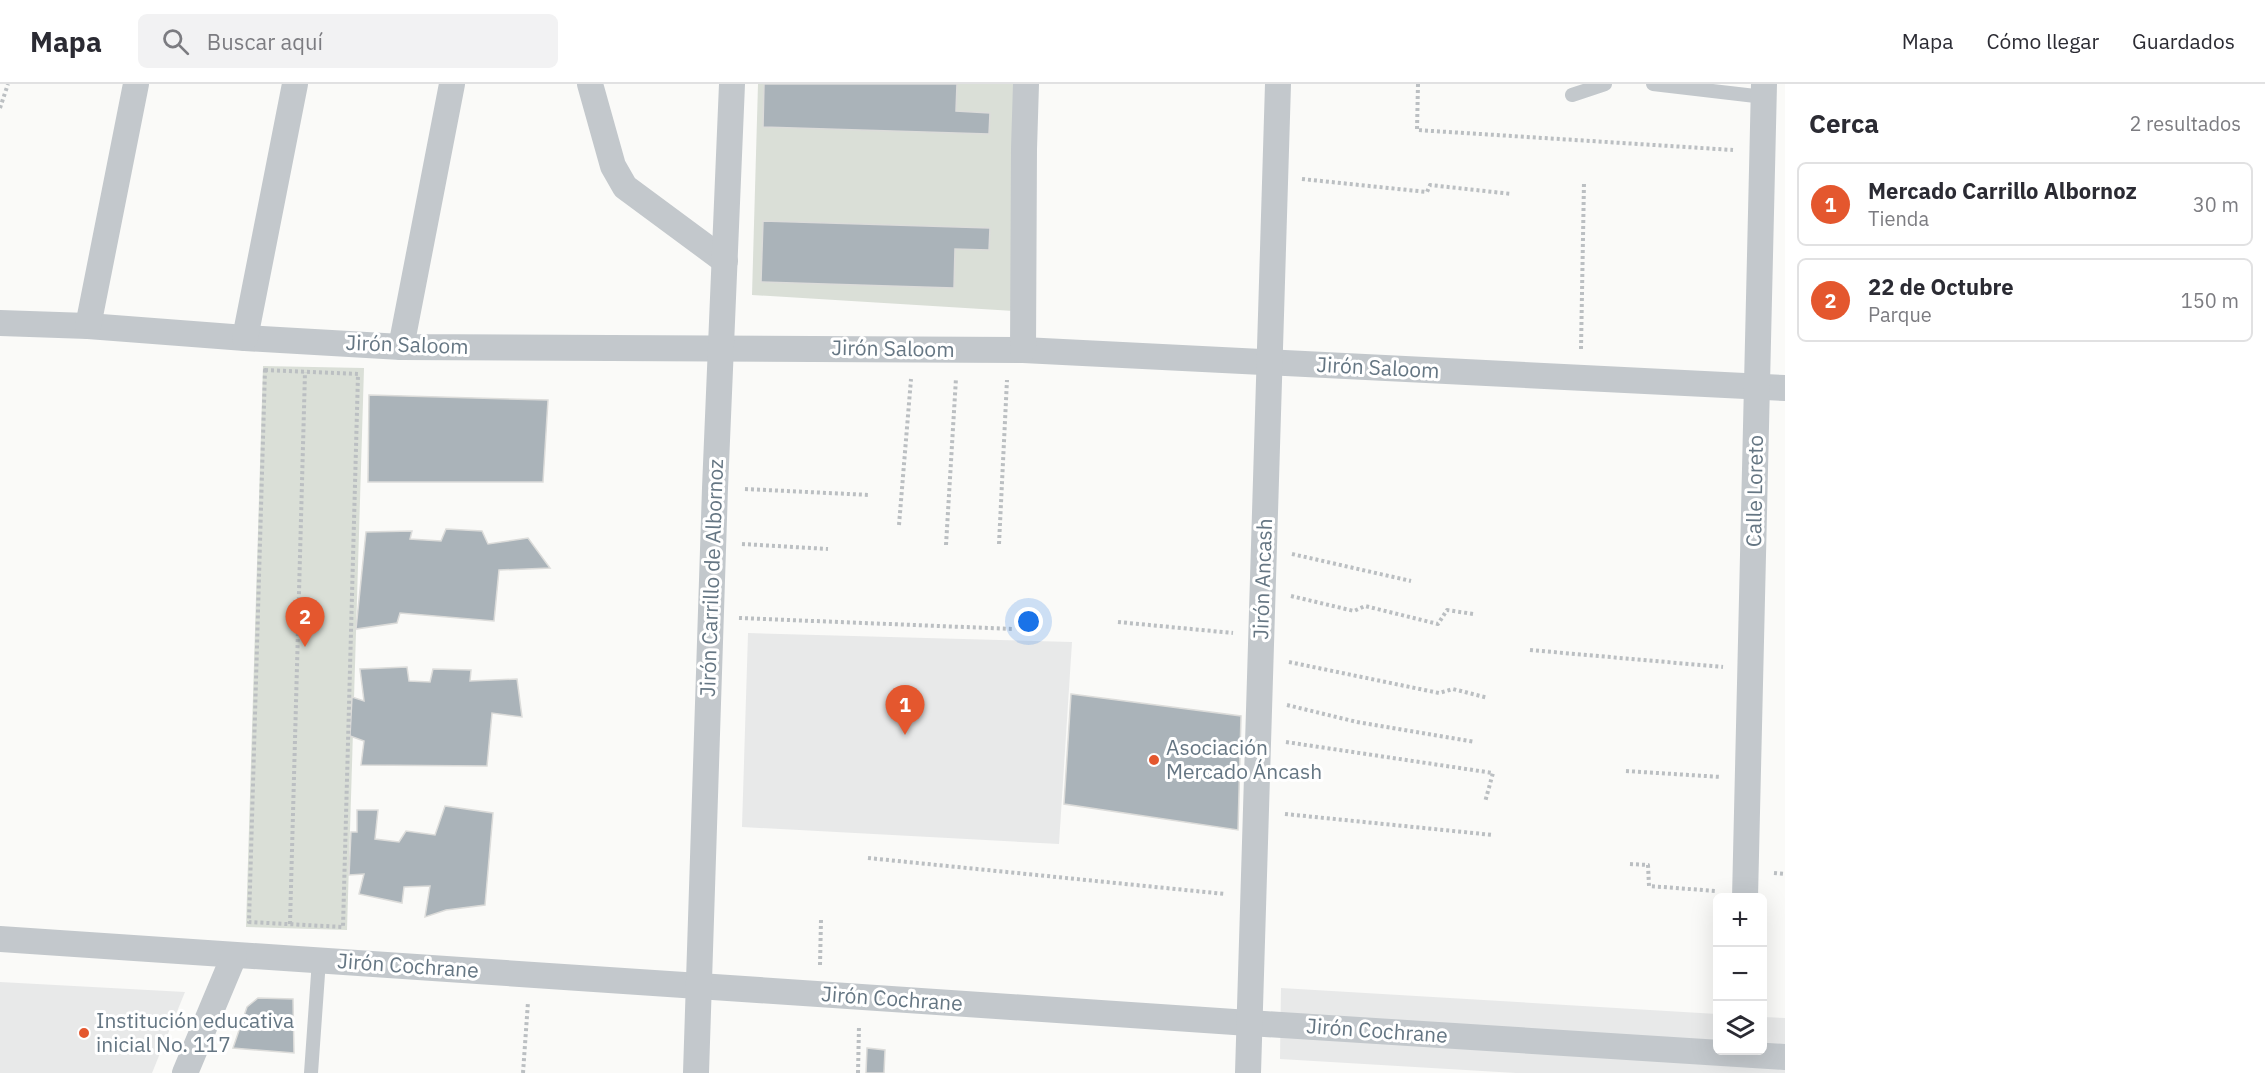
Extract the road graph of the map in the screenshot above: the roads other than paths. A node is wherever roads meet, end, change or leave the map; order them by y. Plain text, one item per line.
1 (136, 84) edge
2 (295, 84) edge
3 (452, 84) edge
4 (590, 84) edge
5 (732, 84) edge
6 (1026, 84) edge
7 (1278, 84) edge
8 (1605, 84) edge
9 (1653, 84) edge
10 (1764, 90) edge
11 (1572, 95) dead end
12 (724, 261) junction
13 (0, 323) edge
14 (88, 326) junction
15 (245, 338) junction
16 (401, 347) junction
17 (721, 347) junction
18 (1016, 350) junction
19 (1270, 363) junction
20 (1757, 386) junction
21 (1785, 388) edge
22 (1745, 893) edge
23 (0, 939) edge
24 (234, 956) junction
25 (318, 960) junction
26 (699, 986) junction
27 (1249, 1023) junction
28 (1785, 1057) edge
29 (1741, 1059) edge
30 (185, 1073) edge
31 (311, 1073) edge
32 (696, 1073) edge
33 (1248, 1073) edge

1 - 14 street
2 - 15 street
3 - 16 street
4 - 12 street
5 - 12 street, Jirón Carrillo de Albornoz
6 - 18 street
7 - 19 street, Jirón Ancash
8 - 11 lane
9 - 10 lane
10 - 20 street, Calle Loreto
12 - 17 street, Jirón Carrillo de Albornoz
13 - 14 street, Jirón Saloom
14 - 15 street, Jirón Saloom
15 - 16 street, Jirón Saloom
16 - 17 street, Jirón Saloom
17 - 18 street, Jirón Saloom
17 - 26 street, Jirón Carrillo de Albornoz
18 - 19 street, Jirón Saloom
19 - 20 street, Jirón Saloom
19 - 27 street, Jirón Ancash
20 - 21 street, Jirón Saloom
20 - 22 street, Calle Loreto
23 - 24 street, Jirón Cochrane
24 - 25 street, Jirón Cochrane
24 - 30 street
25 - 26 street, Jirón Cochrane
25 - 31 lane
26 - 27 street, Jirón Cochrane
26 - 32 street, Jirón Carrillo de Albornoz
27 - 29 street, Jirón Cochrane
27 - 33 street, Jirón Ancash
28 - 29 street, Jirón Cochrane

